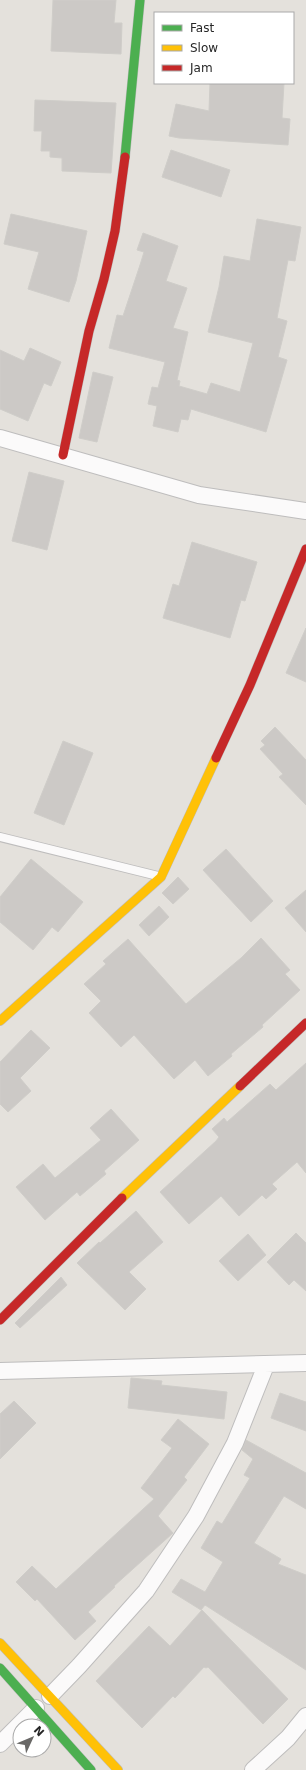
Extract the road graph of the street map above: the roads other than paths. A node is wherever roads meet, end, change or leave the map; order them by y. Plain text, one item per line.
1 (140, 0) edge
2 (0, 438) edge
3 (63, 455) junction
4 (306, 511) edge
5 (306, 549) edge
6 (0, 836) edge
7 (161, 876) junction
8 (0, 1021) edge
9 (306, 1023) edge
10 (0, 1320) edge
11 (306, 1363) edge
12 (266, 1365) junction
13 (0, 1371) edge
14 (0, 1643) edge
15 (0, 1668) edge
16 (50, 1696) junction
17 (36, 1708) junction
18 (306, 1716) edge
19 (0, 1744) edge
20 (92, 1770) edge
21 (118, 1770) edge
22 (253, 1770) edge

1 - 3 street
2 - 3 street
3 - 4 street
5 - 7 street
6 - 7 lane
7 - 8 street
9 - 10 street
11 - 12 street
12 - 13 street
12 - 16 street
14 - 16 street
15 - 17 street
16 - 21 street
17 - 19 street
17 - 20 street
18 - 22 street

